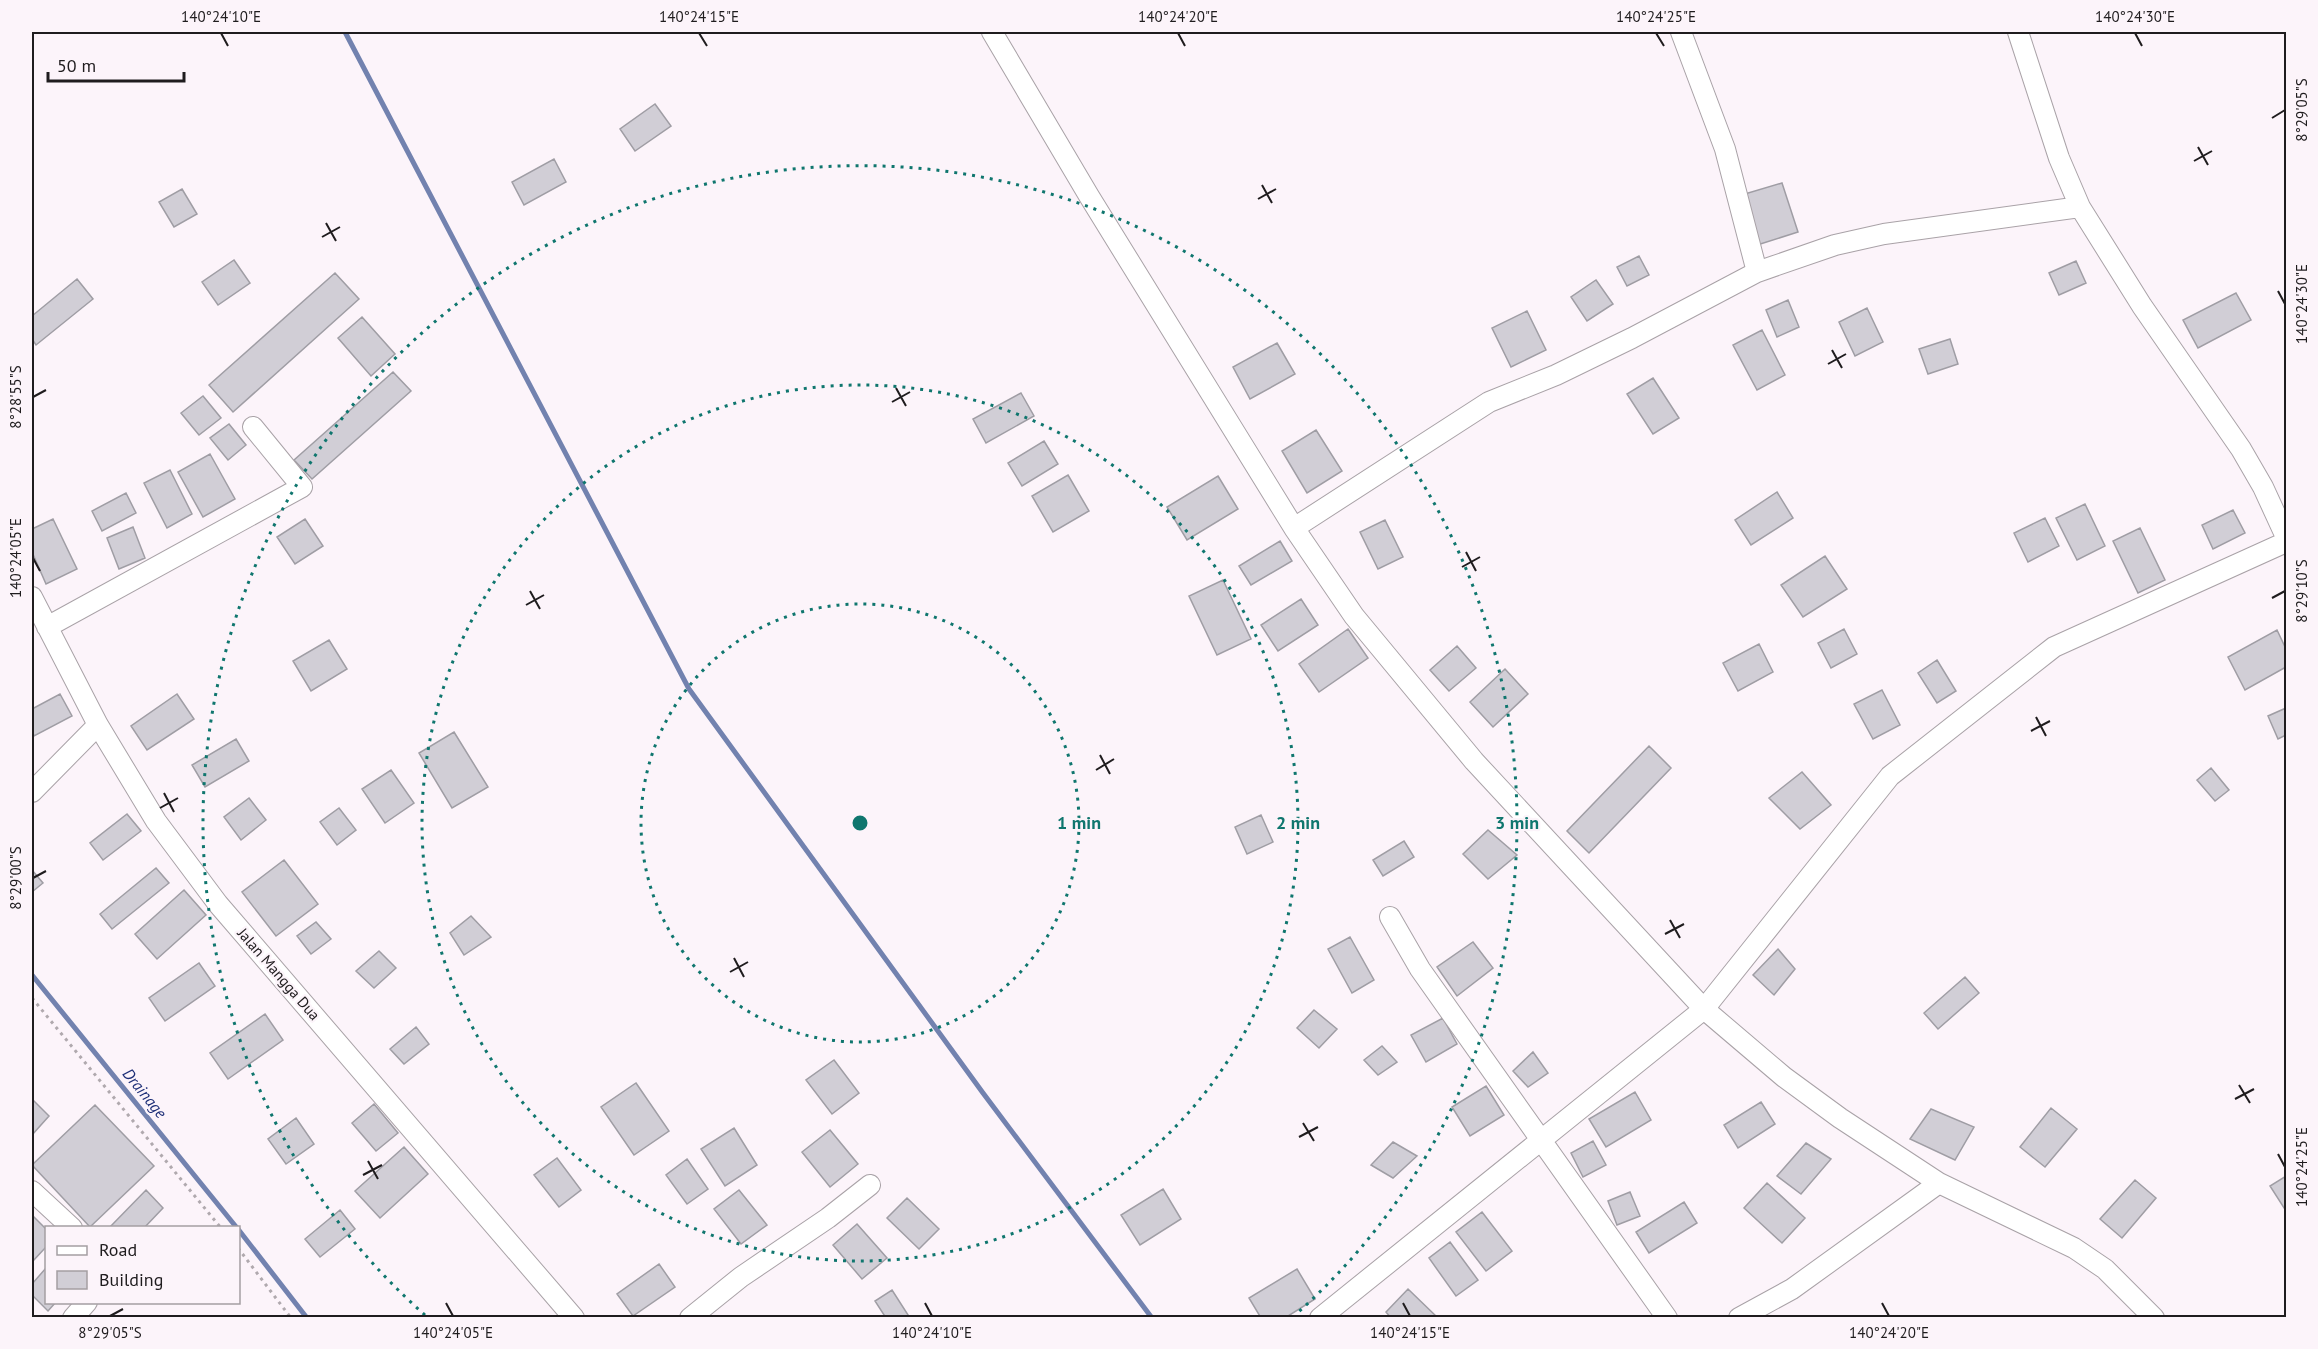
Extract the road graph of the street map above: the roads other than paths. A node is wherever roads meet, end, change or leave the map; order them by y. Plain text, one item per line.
1 (992, 32) edge
2 (1681, 32) edge
3 (2018, 32) edge
4 (2080, 207) junction
5 (1757, 273) junction
6 (253, 427) dead end
7 (1294, 528) junction
8 (2286, 537) edge
9 (2286, 542) edge
10 (32, 597) edge
11 (47, 627) junction
12 (98, 725) junction
13 (32, 792) edge
14 (1390, 917) dead end
15 (1704, 1009) junction
16 (1541, 1141) junction
17 (1939, 1183) junction
18 (870, 1185) dead end
19 (32, 1191) edge
20 (71, 1226) edge
21 (85, 1304) edge
22 (73, 1317) edge
23 (574, 1317) edge
24 (690, 1317) edge
25 (1320, 1317) edge
26 (1667, 1317) edge
27 (1739, 1317) edge
28 (2154, 1317) edge

1 - 7 street
2 - 5 street
3 - 4 street
4 - 5 street
4 - 8 street
5 - 7 street
6 - 11 street
7 - 15 street
9 - 15 street
10 - 11 street, Jalan Mangga Dua
11 - 12 street, Jalan Mangga Dua
12 - 13 street
12 - 23 street, Jalan Mangga Dua
14 - 16 street
15 - 16 street
15 - 17 street
16 - 25 street
16 - 26 street
17 - 27 street
17 - 28 street
18 - 24 street
19 - 20 street
21 - 22 street

